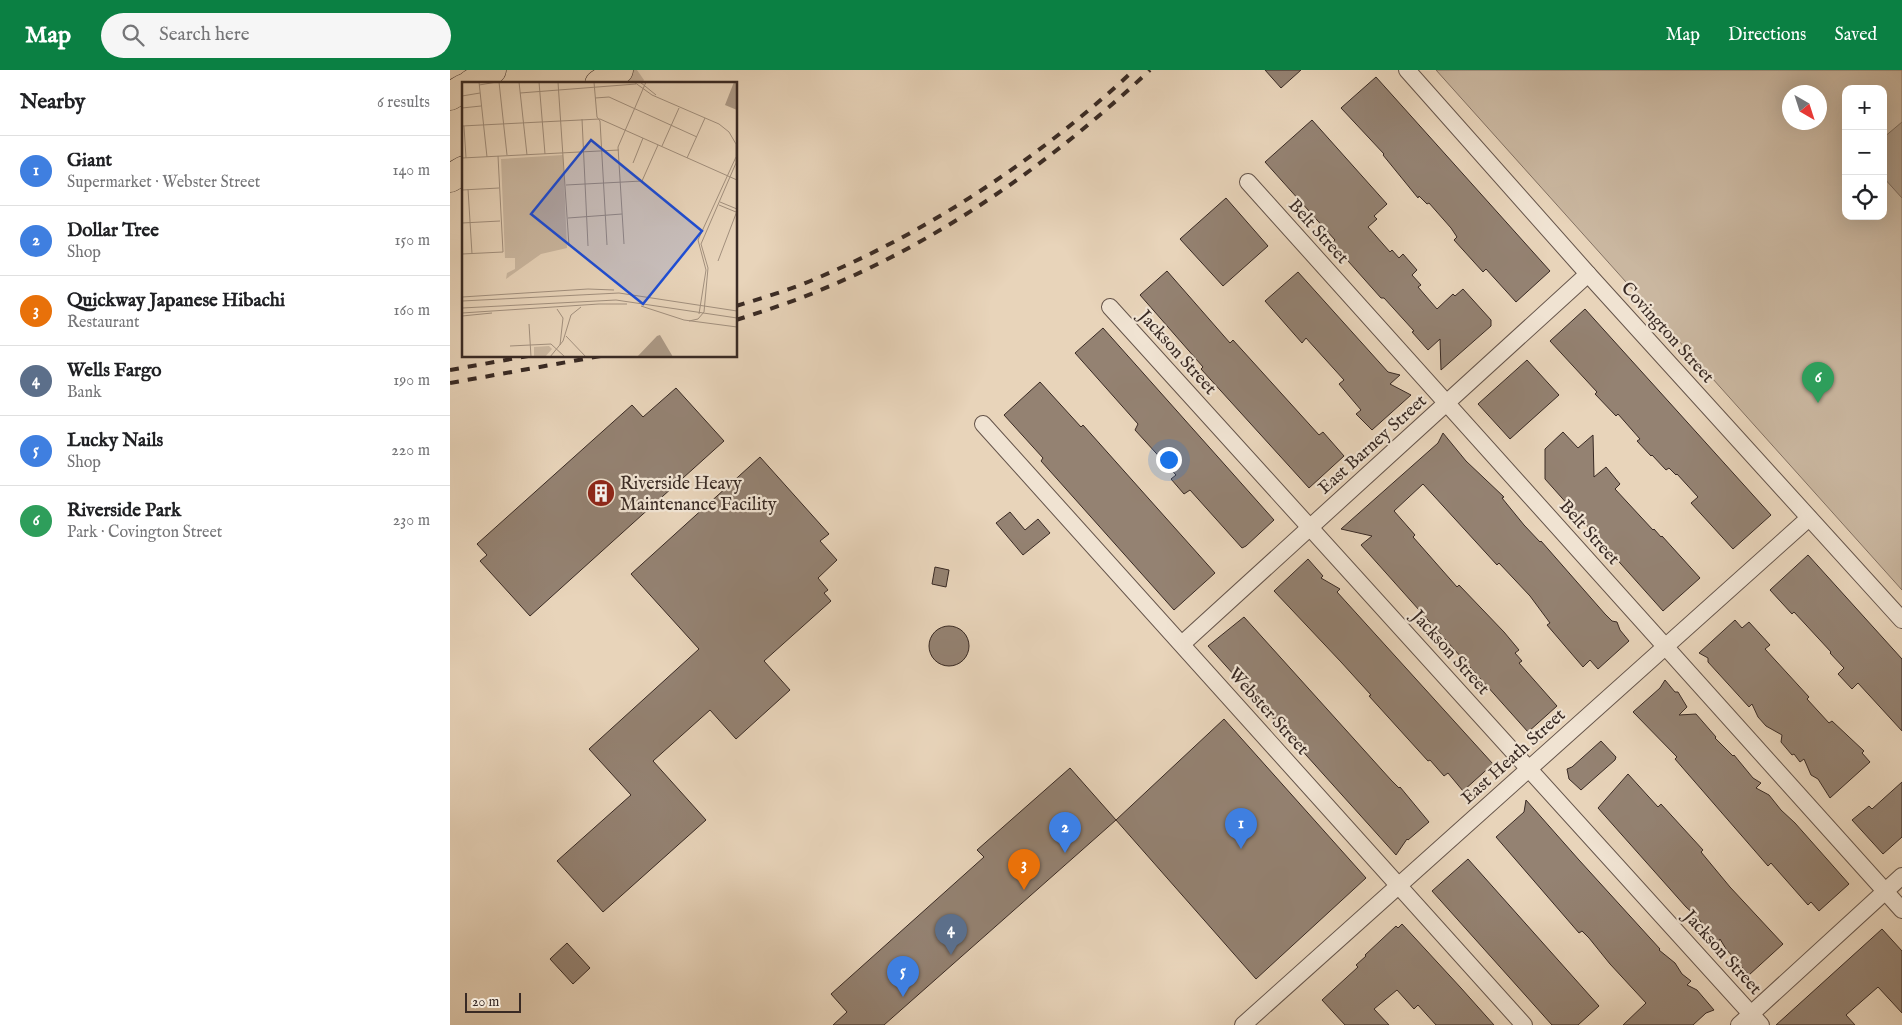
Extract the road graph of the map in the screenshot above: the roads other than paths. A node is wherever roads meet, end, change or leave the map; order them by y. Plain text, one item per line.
1 (492, 70) edge
2 (619, 70) edge
3 (1407, 70) edge
4 (473, 82) edge
5 (602, 82) edge
6 (462, 89) edge
7 (450, 96) edge
8 (462, 171) edge
9 (450, 178) edge
10 (1248, 182) dead end
11 (1588, 274) junction
12 (1110, 307) dead end
13 (1448, 404) junction
14 (983, 424) dead end
15 (1809, 518) junction
16 (1310, 526) junction
17 (1902, 620) edge
18 (1182, 644) junction
19 (1666, 646) junction
20 (1530, 768) junction
21 (1902, 876) edge
22 (1399, 885) junction
23 (1886, 891) junction
24 (1902, 910) edge
25 (1756, 1019) edge
26 (1243, 1025) edge
27 (1524, 1025) edge
28 (1739, 1025) edge

1 - 4 highway
2 - 5 highway
3 - 11 street, Covington Street
6 - 7 highway
8 - 9 highway
10 - 13 street, Belt Street
11 - 13 street, East Barney Street
11 - 15 street, Covington Street
12 - 16 street, Jackson Street
13 - 16 street, East Barney Street
13 - 19 street, Belt Street
14 - 18 street, Webster Street
15 - 17 street, Covington Street
15 - 19 street, East Heath Street
16 - 18 street, East Barney Street
16 - 20 street, Jackson Street
18 - 22 street, Webster Street
19 - 20 street, East Heath Street
19 - 23 street, Belt Street
20 - 22 street, East Heath Street
20 - 25 street, Jackson Street
21 - 23 street
22 - 26 street, East Heath Street
22 - 27 street, Webster Street
23 - 24 street, Belt Street
23 - 25 street
25 - 28 street

